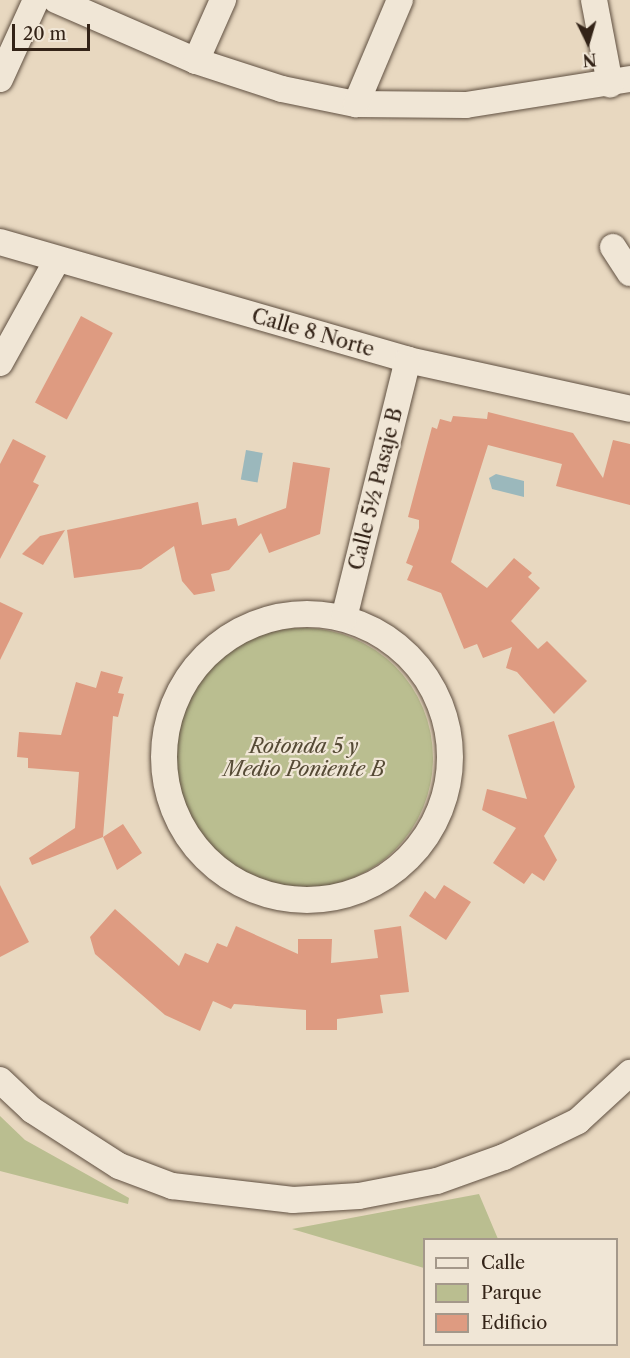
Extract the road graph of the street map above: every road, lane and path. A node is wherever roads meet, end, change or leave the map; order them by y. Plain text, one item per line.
1 (36, 0) edge
2 (56, 0) edge
3 (223, 0) edge
4 (400, 0) edge
5 (594, 0) edge
6 (196, 61) junction
7 (0, 79) edge
8 (620, 81) edge
9 (356, 104) junction
10 (0, 242) edge
11 (613, 247) dead end
12 (57, 260) junction
13 (630, 273) edge
14 (408, 360) junction
15 (0, 363) edge
16 (625, 403) edge
17 (344, 618) junction
18 (630, 1073) edge
19 (0, 1080) edge

1 - 7 street
2 - 6 street
3 - 6 street
4 - 9 street
5 - 8 street
6 - 9 street
8 - 9 street
10 - 12 street, Calle 8 Norte
11 - 13 street
12 - 14 street, Calle 8 Norte
12 - 15 street
14 - 16 street, Calle 8 Norte
14 - 17 street, Calle 5½ Pasaje B
17 - 17 street
18 - 19 street

